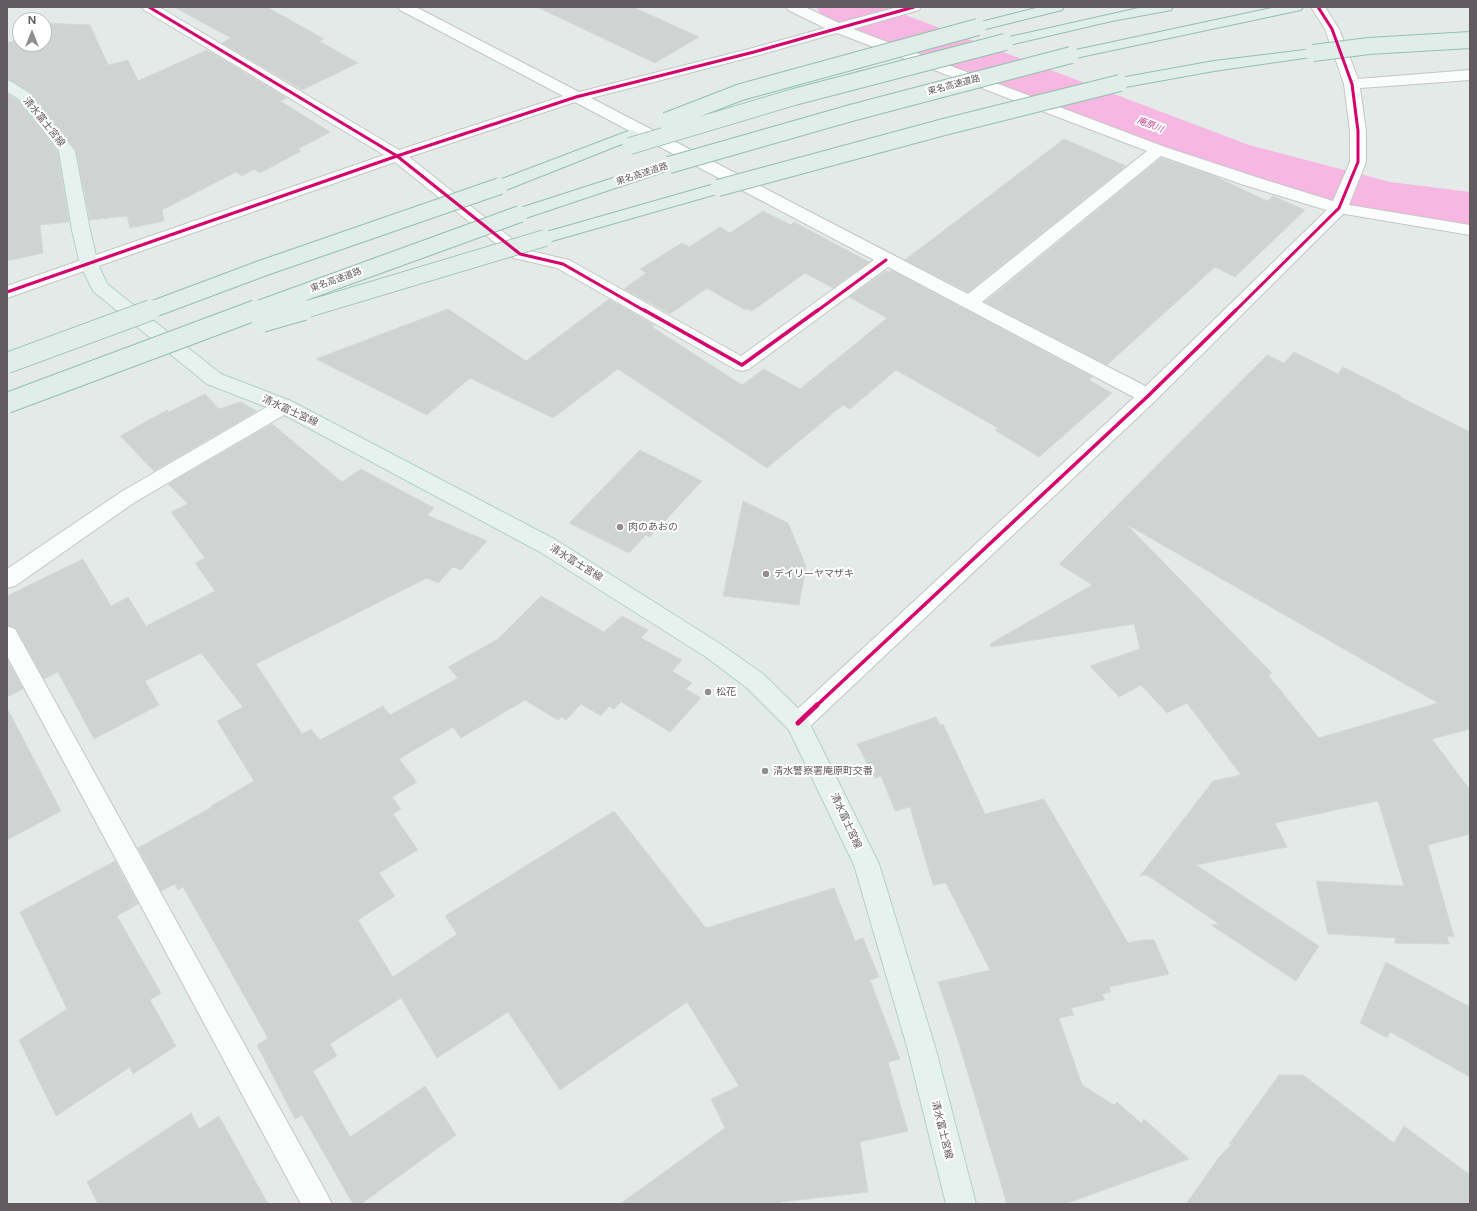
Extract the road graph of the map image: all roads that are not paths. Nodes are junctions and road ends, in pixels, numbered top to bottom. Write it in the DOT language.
graph roads {
  1 [pos="149,7"];
  2 [pos="405,7"];
  3 [pos="793,7"];
  4 [pos="912,7"];
  5 [pos="1057,7"];
  6 [pos="1166,7"];
  7 [pos="1318,7"];
  8 [pos="1293,8"];
  9 [pos="843,26"];
  10 [pos="1470,40"];
  11 [pos="1470,75"];
  12 [pos="1352,84"];
  13 [pos="7,85"];
  14 [pos="576,97"];
  15 [pos="630,140"];
  16 [pos="1159,150"];
  17 [pos="397,156"];
  18 [pos="1341,203"];
  19 [pos="1470,230"];
  20 [pos="886,260"];
  21 [pos="89,264"];
  22 [pos="7,292"];
  23 [pos="969,303"];
  24 [pos="7,363"];
  25 [pos="66,381"];
  26 [pos="1148,396"];
  27 [pos="7,403"];
  28 [pos="284,406"];
  29 [pos="7,580"];
  30 [pos="7,635"];
  31 [pos="798,723"];
  32 [pos="316,1204"];
  33 [pos="961,1204"];
  1 -- 17 [label="street"];
  2 -- 14 [label="street"];
  3 -- 9 [label="street"];
  4 -- 9 [label="street"];
  5 -- 15 [label="highway, bridge"];
  6 -- 15 [label="highway, bridge"];
  7 -- 12 [label="street"];
  8 -- 25 [label="highway, 東名高速道路, bridge"];
  9 -- 14 [label="street"];
  9 -- 16 [label="street"];
  10 -- 25 [label="highway, bridge"];
  11 -- 12 [label="street"];
  12 -- 18 [label="street"];
  13 -- 21 [label="main road, 清水富士宮線"];
  14 -- 17 [label="street"];
  14 -- 20 [label="street"];
  15 -- 24 [label="highway, bridge"];
  16 -- 18 [label="street"];
  16 -- 23 [label="street"];
  17 -- 20 [label="street"];
  17 -- 21 [label="street"];
  18 -- 19 [label="street"];
  18 -- 26 [label="street"];
  20 -- 23 [label="street"];
  21 -- 22 [label="street"];
  21 -- 28 [label="main road, 清水富士宮線"];
  23 -- 26 [label="street"];
  25 -- 27 [label="highway, 東名高速道路, bridge"];
  26 -- 31 [label="street"];
  28 -- 29 [label="street"];
  28 -- 31 [label="main road, 清水富士宮線"];
  30 -- 32 [label="street"];
  31 -- 33 [label="main road, 清水富士宮線"];
}
